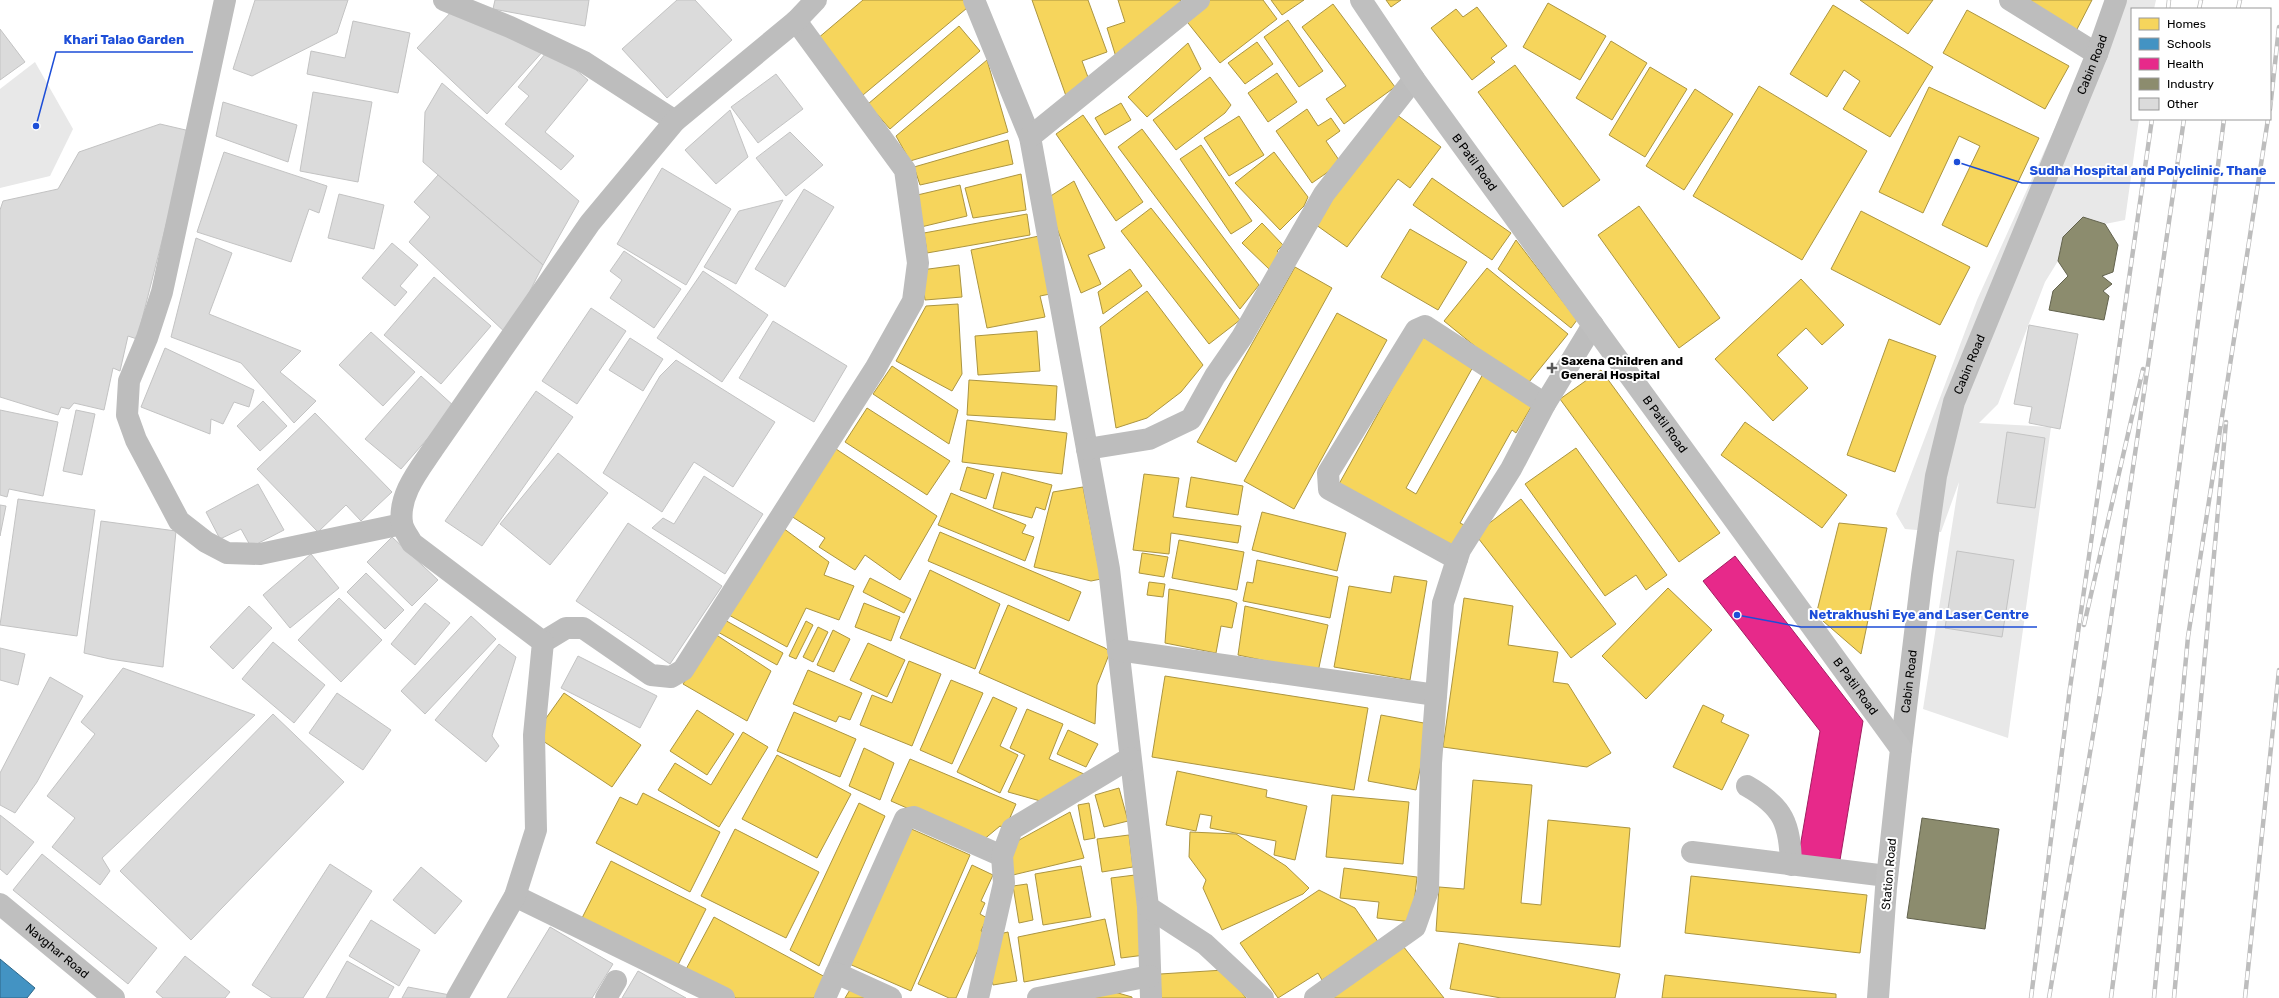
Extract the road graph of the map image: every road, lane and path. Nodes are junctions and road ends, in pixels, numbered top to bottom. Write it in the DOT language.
graph roads {
  1 [pos="225,0"];
  2 [pos="444,0"];
  3 [pos="816,0"];
  4 [pos="974,0"];
  5 [pos="1199,0"];
  6 [pos="1361,0"];
  7 [pos="2010,0"];
  8 [pos="2116,0"];
  9 [pos="796,21"];
  10 [pos="2097,54"];
  11 [pos="1414,79"];
  12 [pos="675,121"];
  13 [pos="1030,137"];
  14 [pos="1593,325"];
  15 [pos="1545,404"];
  16 [pos="1087,449"];
  17 [pos="402,524"];
  18 [pos="1457,559"];
  19 [pos="543,642"];
  20 [pos="1118,650"];
  21 [pos="1436,695"];
  22 [pos="1901,749"];
  23 [pos="1130,758"];
  24 [pos="1747,786"];
  25 [pos="1692,852"];
  26 [pos="1002,856"];
  27 [pos="1791,865"];
  28 [pos="1887,876"];
  29 [pos="515,896"];
  30 [pos="0,904"];
  31 [pos="1148,907"];
  32 [pos="836,973"];
  33 [pos="1150,976"];
  34 [pos="114,998"];
  35 [pos="457,998"];
  36 [pos="724,998"];
  37 [pos="825,998"];
  38 [pos="891,998"];
  39 [pos="978,998"];
  40 [pos="1038,998"];
  41 [pos="1151,998"];
  42 [pos="1263,998"];
  43 [pos="1315,998"];
  44 [pos="1878,998"];
  1 -- 17 [label="street"];
  2 -- 12 [label="street"];
  3 -- 9 [label="street"];
  4 -- 13 [label="street"];
  5 -- 13 [label="street"];
  6 -- 11 [label="main road, B Patil Road"];
  7 -- 10 [label="street"];
  8 -- 10 [label="street, Cabin Road"];
  9 -- 12 [label="street"];
  9 -- 19 [label="street"];
  10 -- 22 [label="street, Cabin Road"];
  11 -- 14 [label="main road, B Patil Road"];
  11 -- 16 [label="street"];
  12 -- 17 [label="street"];
  13 -- 16 [label="street"];
  14 -- 15 [label="street"];
  14 -- 22 [label="main road, B Patil Road"];
  15 -- 18 [label="street"];
  15 -- 18 [label="street"];
  16 -- 20 [label="street"];
  17 -- 19 [label="street"];
  18 -- 21 [label="street"];
  19 -- 29 [label="street"];
  20 -- 21 [label="street"];
  20 -- 23 [label="street"];
  21 -- 43 [label="street"];
  22 -- 28 [label="main road, Station Road"];
  23 -- 26 [label="street"];
  23 -- 31 [label="street"];
  24 -- 27 [label="street"];
  25 -- 27 [label="street"];
  26 -- 32 [label="street"];
  26 -- 39 [label="street"];
  27 -- 28 [label="street"];
  28 -- 44 [label="main road, Station Road"];
  29 -- 35 [label="street"];
  29 -- 36 [label="street"];
  30 -- 34 [label="main road, Navghar Road"];
  31 -- 33 [label="street"];
  31 -- 42 [label="street"];
  32 -- 37 [label="street"];
  32 -- 38 [label="street"];
  33 -- 40 [label="street"];
  33 -- 41 [label="street"];
}
